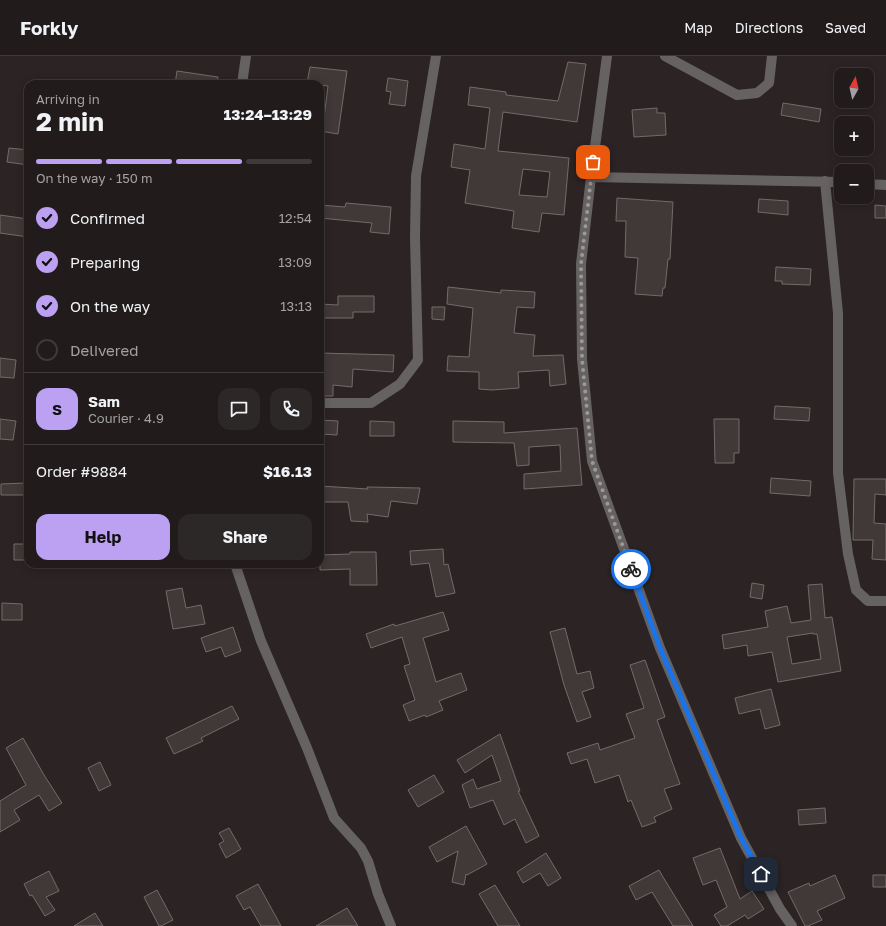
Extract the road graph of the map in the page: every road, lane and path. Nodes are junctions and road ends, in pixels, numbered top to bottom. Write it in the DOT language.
graph roads {
  1 [pos="246,56"];
  2 [pos="436,56"];
  3 [pos="607,56"];
  4 [pos="665,56"];
  5 [pos="772,56"];
  6 [pos="243,80"];
  7 [pos="591,177"];
  8 [pos="825,181"];
  9 [pos="834,182"];
  10 [pos="874,184"];
  11 [pos="886,185"];
  12 [pos="324,404"];
  13 [pos="236,568"];
  14 [pos="886,601"];
  15 [pos="391,926"];
  16 [pos="792,926"];
  1 -- 6 [label="street"];
  2 -- 12 [label="street"];
  3 -- 7 [label="street"];
  4 -- 5 [label="street"];
  7 -- 8 [label="street"];
  7 -- 16 [label="street"];
  8 -- 9 [label="street"];
  8 -- 14 [label="street"];
  10 -- 11 [label="street"];
  13 -- 15 [label="street"];
}
